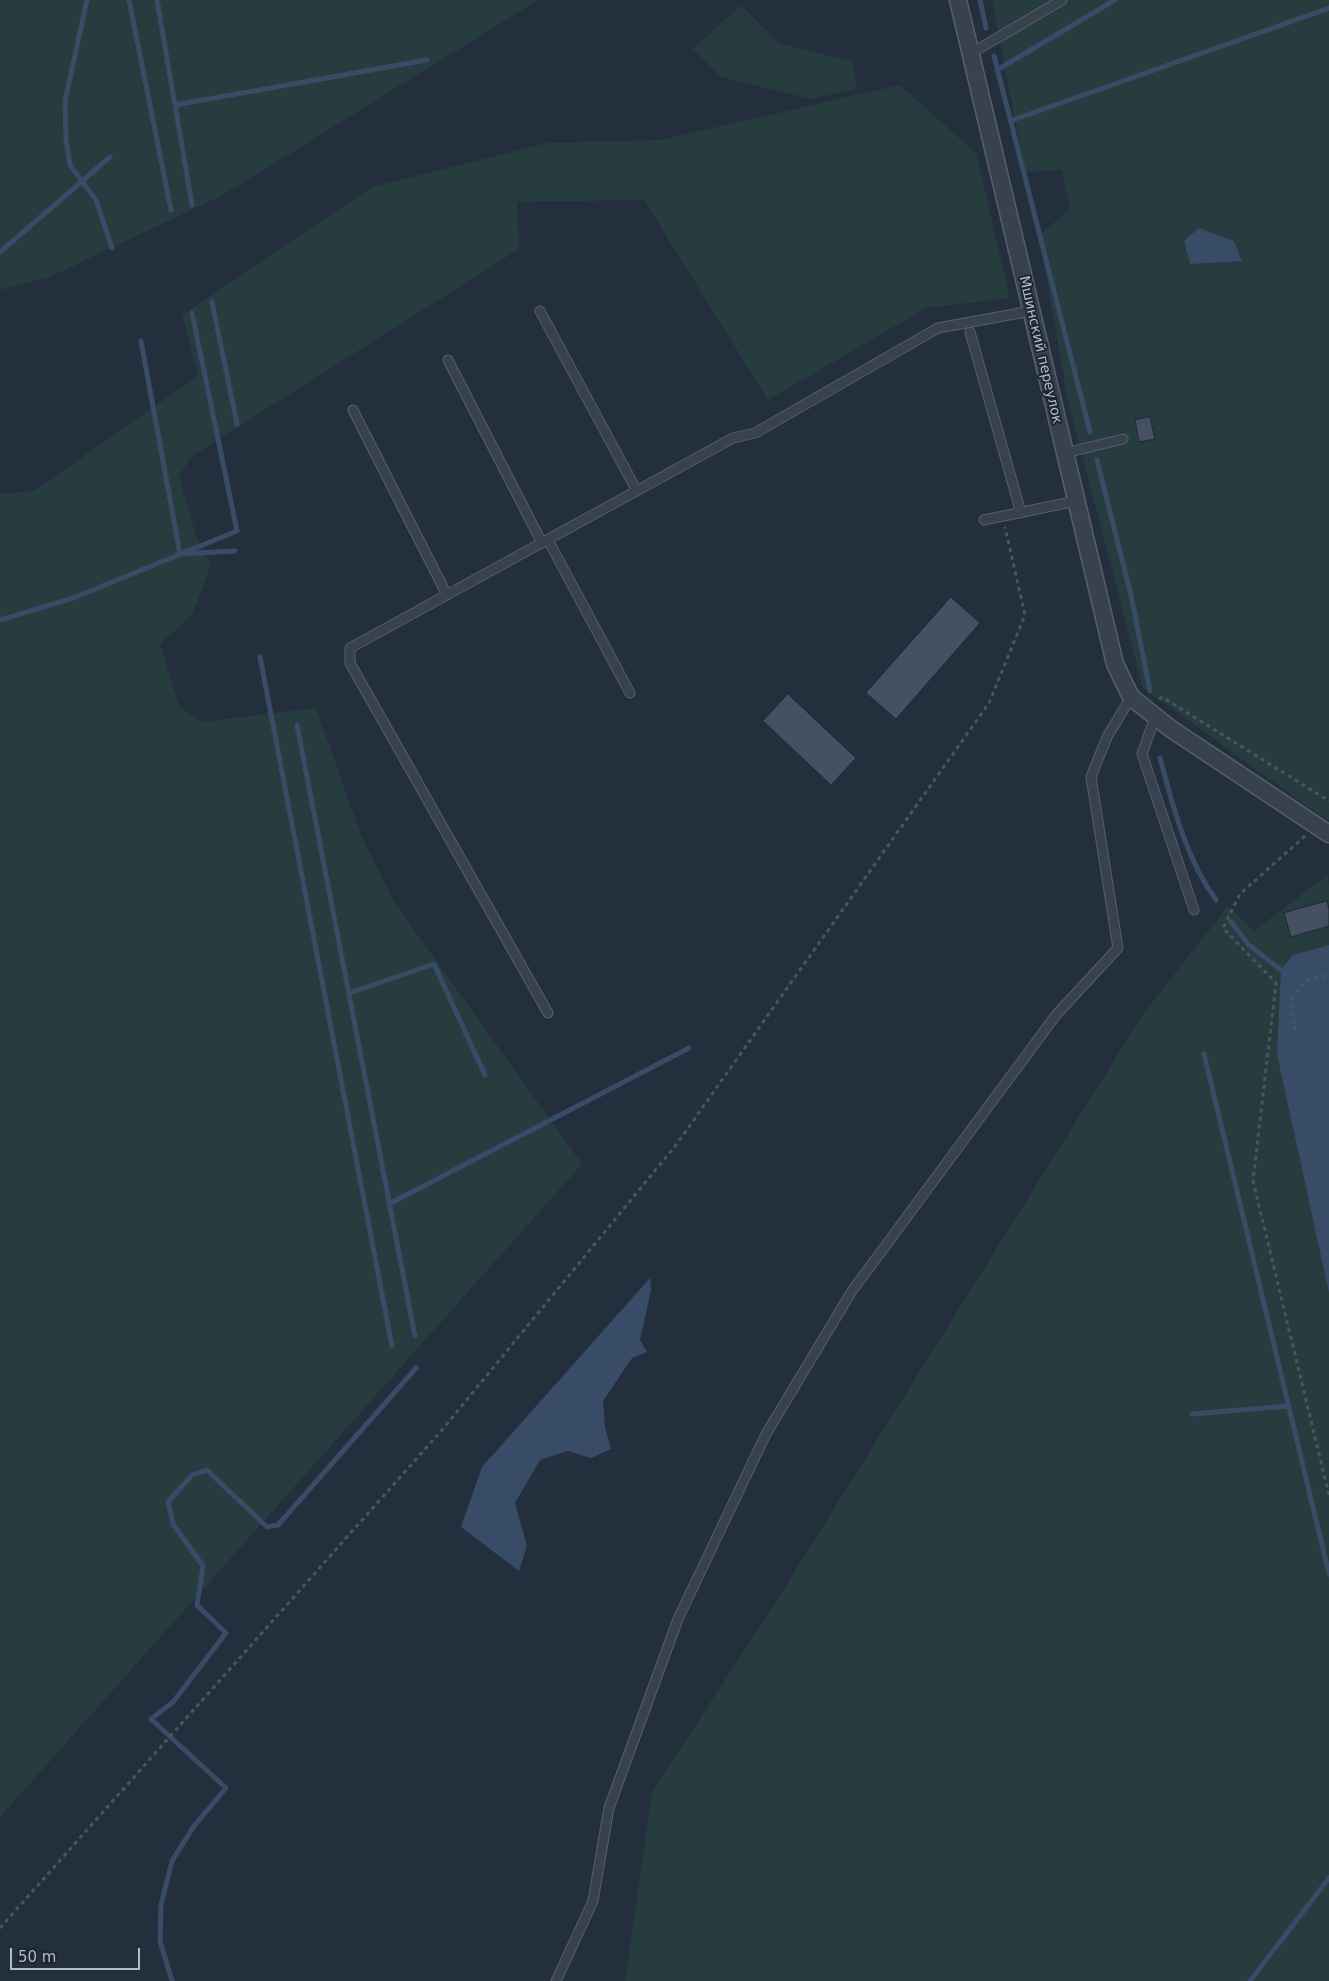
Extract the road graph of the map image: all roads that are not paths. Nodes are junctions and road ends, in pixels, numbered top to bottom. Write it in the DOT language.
graph roads {
  1 [pos="958,0"];
  2 [pos="1062,0"];
  3 [pos="970,54"];
  4 [pos="540,311"];
  5 [pos="1031,311"];
  6 [pos="970,332"];
  7 [pos="448,360"];
  8 [pos="353,410"];
  9 [pos="1124,439"];
  10 [pos="1065,453"];
  11 [pos="637,490"];
  12 [pos="1076,501"];
  13 [pos="1021,513"];
  14 [pos="984,520"];
  15 [pos="545,541"];
  16 [pos="447,595"];
  17 [pos="630,693"];
  18 [pos="1143,707"];
  19 [pos="1329,834"];
  20 [pos="1194,910"];
  21 [pos="548,1013"];
  22 [pos="556,1981"];
  1 -- 3 [label="street, Мшинский переулок"];
  2 -- 3 [label="lane"];
  3 -- 5 [label="street, Мшинский переулок"];
  4 -- 11 [label="lane"];
  5 -- 10 [label="street, Мшинский переулок"];
  5 -- 11 [label="lane"];
  6 -- 13 [label="lane"];
  7 -- 15 [label="lane"];
  8 -- 16 [label="lane"];
  9 -- 10 [label="lane"];
  10 -- 12 [label="street, Мшинский переулок"];
  11 -- 15 [label="lane"];
  12 -- 13 [label="lane"];
  12 -- 18 [label="street, Мшинский переулок"];
  13 -- 14 [label="lane"];
  15 -- 16 [label="lane"];
  15 -- 17 [label="lane"];
  16 -- 21 [label="lane"];
  18 -- 19 [label="street"];
  18 -- 20 [label="lane"];
  18 -- 22 [label="lane"];
}
